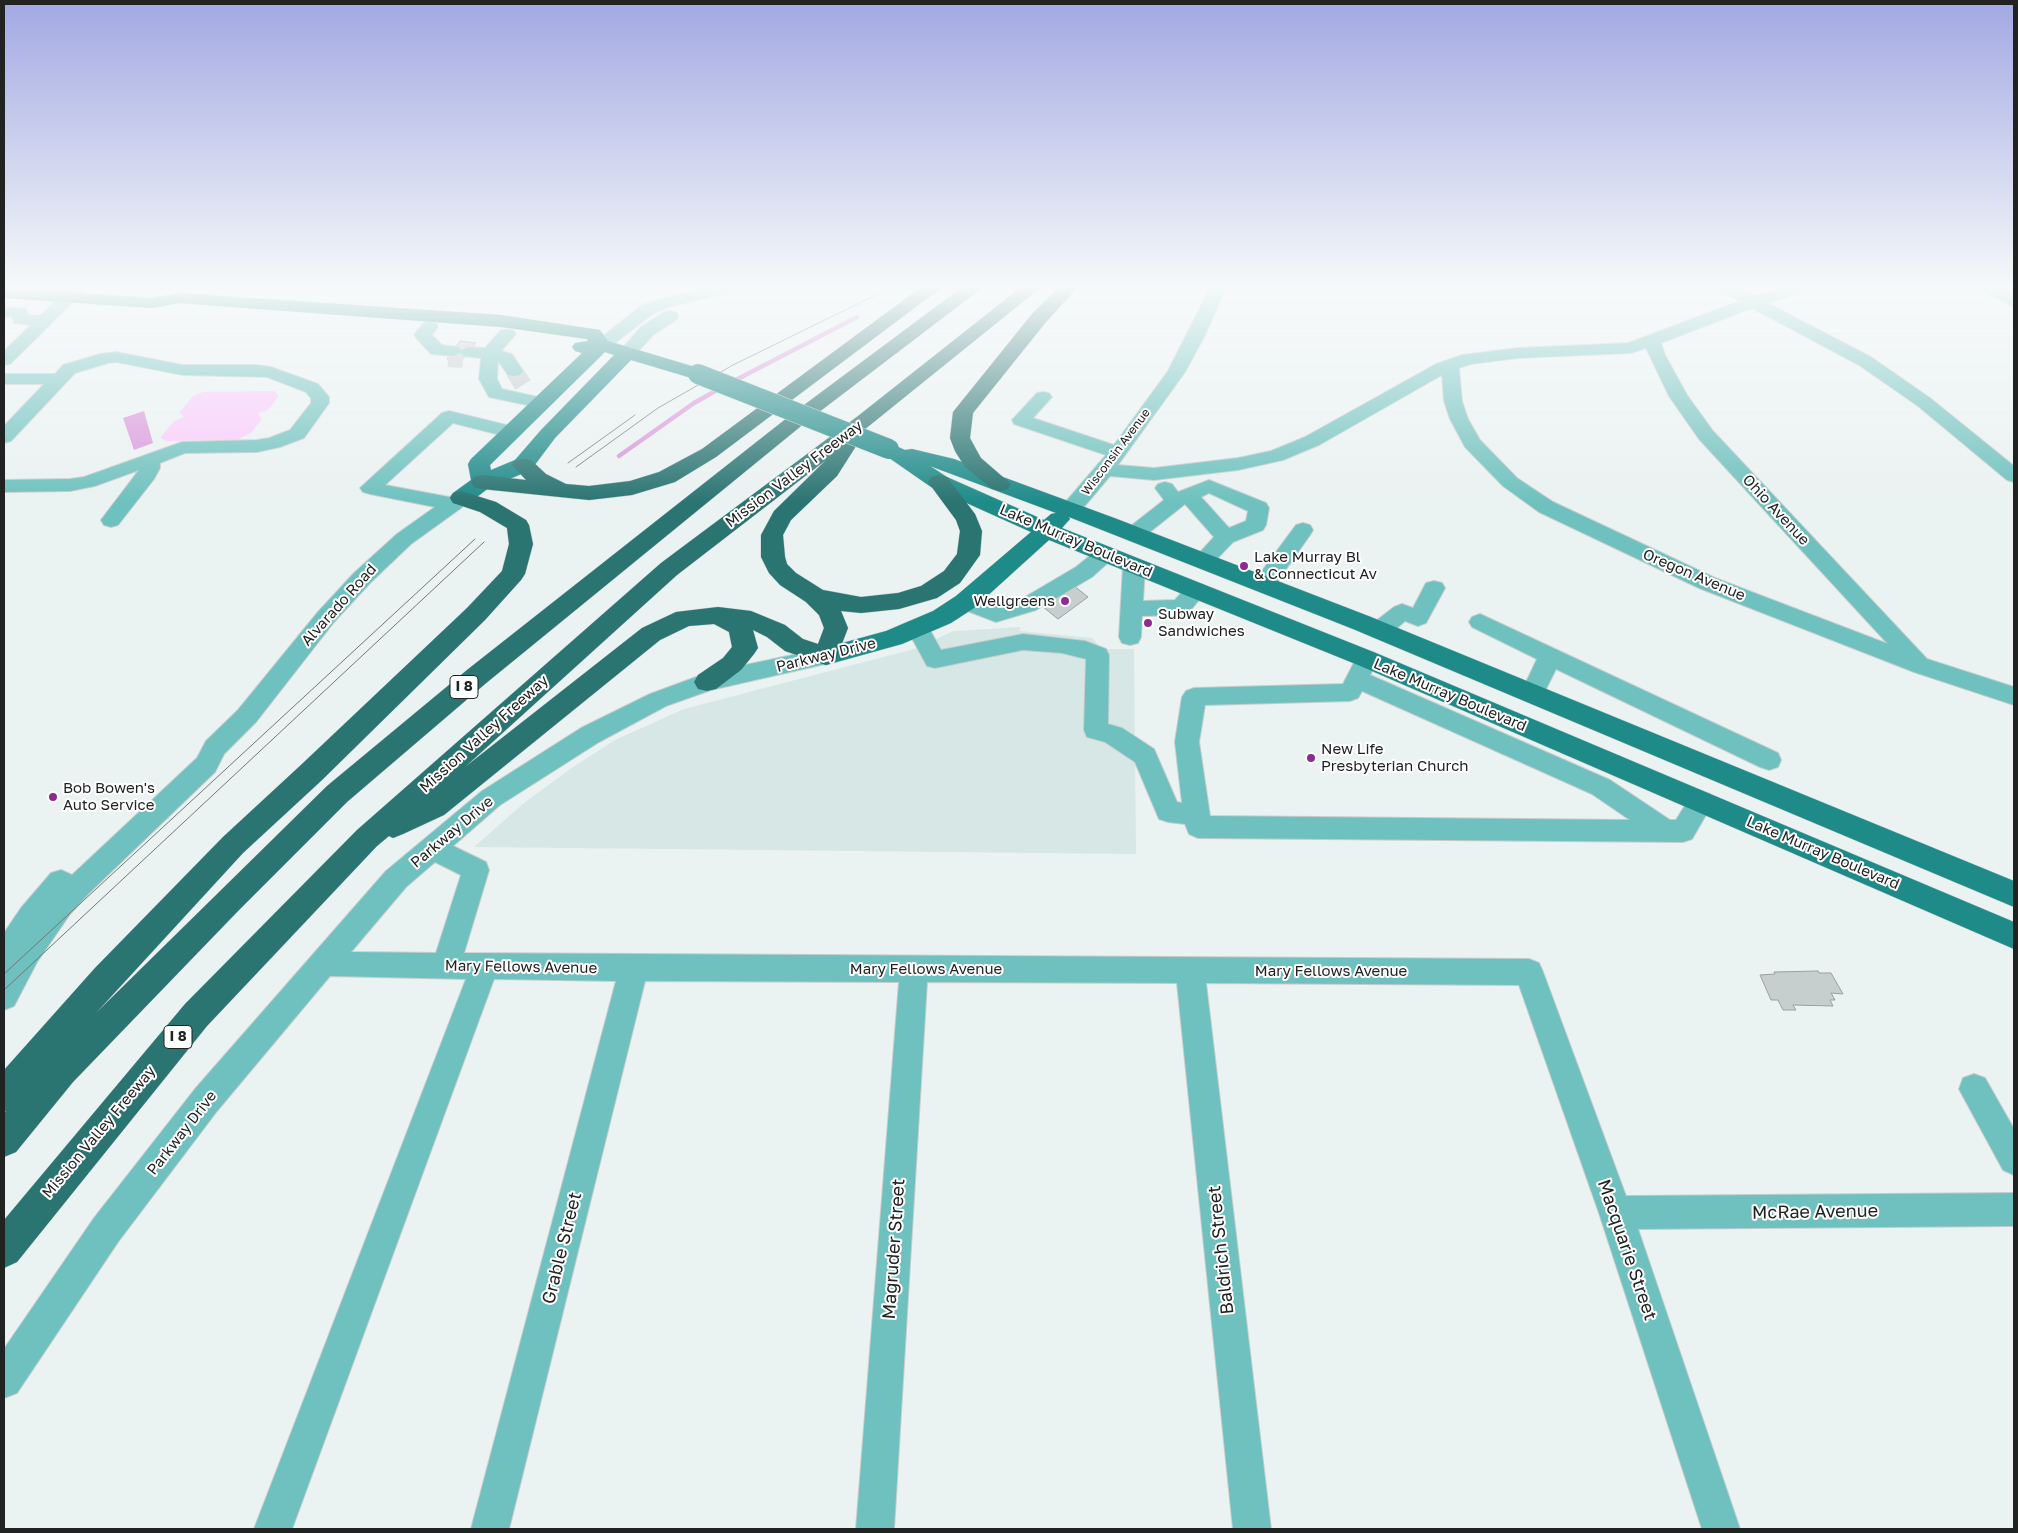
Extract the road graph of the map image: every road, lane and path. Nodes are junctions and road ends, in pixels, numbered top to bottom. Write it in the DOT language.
graph roads {
  1 [pos="101,360"];
  2 [pos="129,360"];
  3 [pos="471,360"];
  4 [pos="507,360"];
  5 [pos="576,360"];
  6 [pos="620,360"];
  7 [pos="649,360"];
  8 [pos="834,360"];
  9 [pos="877,360"];
  10 [pos="941,360"];
  11 [pos="1005,360"];
  12 [pos="1183,360"];
  13 [pos="1467,360"];
  14 [pos="1658,360"];
  15 [pos="1864,360"];
  16 [pos="1450,366"];
  17 [pos="59,378"];
  18 [pos="4,380"];
  19 [pos="525,390"];
  20 [pos="1043,397"];
  21 [pos="865,420"];
  22 [pos="512,432"];
  23 [pos="4,437"];
  24 [pos="889,450"];
  25 [pos="1117,452"];
  26 [pos="150,460"];
  27 [pos="522,465"];
  28 [pos="1105,470"];
  29 [pos="1154,474"];
  30 [pos="2014,476"];
  31 [pos="482,482"];
  32 [pos="939,482"];
  33 [pos="1000,484"];
  34 [pos="4,486"];
  35 [pos="564,490"];
  36 [pos="1182,498"];
  37 [pos="457,501"];
  38 [pos="1070,510"];
  39 [pos="111,520"];
  40 [pos="1047,529"];
  41 [pos="1302,530"];
  42 [pos="1134,534"];
  43 [pos="1226,537"];
  44 [pos="1104,555"];
  45 [pos="1204,560"];
  46 [pos="1134,566"];
  47 [pos="1264,584"];
  48 [pos="1434,588"];
  49 [pos="1196,590"];
  50 [pos="815,596"];
  51 [pos="965,602"];
  52 [pos="1132,609"];
  53 [pos="718,616"];
  54 [pos="1480,622"];
  55 [pos="918,629"];
  56 [pos="1377,629"];
  57 [pos="1130,636"];
  58 [pos="826,656"];
  59 [pos="1550,656"];
  60 [pos="1922,666"];
  61 [pos="1362,669"];
  62 [pos="707,682"];
  63 [pos="1533,693"];
  64 [pos="2014,696"];
  65 [pos="1727,740"];
  66 [pos="215,748"];
  67 [pos="1769,760"];
  68 [pos="1711,767"];
  69 [pos="1701,801"];
  70 [pos="1196,814"];
  71 [pos="1666,831"];
  72 [pos="367,838"];
  73 [pos="433,848"];
  74 [pos="2014,894"];
  75 [pos="2014,936"];
  76 [pos="4,956"];
  77 [pos="323,963"];
  78 [pos="446,966"];
  79 [pos="484,966"];
  80 [pos="634,968"];
  81 [pos="914,968"];
  82 [pos="1190,970"];
  83 [pos="1529,972"];
  84 [pos="4,997"];
  85 [pos="1974,1089"];
  86 [pos="4,1095"];
  87 [pos="2004,1126"];
  88 [pos="4,1140"];
  89 [pos="2014,1159"];
  90 [pos="2014,1210"];
  91 [pos="1616,1214"];
  92 [pos="4,1249"];
  93 [pos="4,1380"];
  94 [pos="273,1529"];
  95 [pos="490,1529"];
  96 [pos="875,1529"];
  97 [pos="1252,1529"];
  98 [pos="1720,1529"];
  1 -- 17 [label="street"];
  2 -- 26 [label="street"];
  3 -- 19 [label="street"];
  4 -- 19 [label="street"];
  5 -- 19 [label="main road, Alvarado Road"];
  6 -- 27 [label="main road, Alvarado Road"];
  7 -- 24 [label="main road, Lake Murray Boulevard, bridge"];
  8 -- 35 [label="highway"];
  9 -- 88 [label="highway, I 8"];
  10 -- 21 [label="highway, Mission Valley Freeway / I 8"];
  11 -- 33 [label="highway"];
  12 -- 25 [label="street, Wisconsin Avenue"];
  13 -- 16 [label="street"];
  14 -- 60 [label="street, Ohio Avenue"];
  15 -- 30 [label="street"];
  16 -- 29 [label="street"];
  16 -- 60 [label="street, Oregon Avenue"];
  17 -- 18 [label="street"];
  17 -- 23 [label="street"];
  19 -- 22 [label="main road, Alvarado Road"];
  20 -- 25 [label="street"];
  21 -- 50 [label="highway"];
  21 -- 72 [label="highway, Mission Valley Freeway / I 8"];
  22 -- 31 [label="main road, Alvarado Road"];
  22 -- 37 [label="street"];
  24 -- 32 [label="main road, Lake Murray Boulevard"];
  24 -- 33 [label="main road, Lake Murray Boulevard"];
  25 -- 28 [label="street, Wisconsin Avenue"];
  26 -- 34 [label="street"];
  26 -- 39 [label="street"];
  27 -- 31 [label="main road, Alvarado Road"];
  27 -- 35 [label="highway"];
  28 -- 29 [label="street"];
  28 -- 38 [label="street, Wisconsin Avenue"];
  29 -- 36 [label="street"];
  31 -- 35 [label="highway"];
  31 -- 37 [label="main road, Alvarado Road"];
  32 -- 40 [label="main road, Lake Murray Boulevard"];
  32 -- 50 [label="highway"];
  33 -- 38 [label="main road, Lake Murray Boulevard"];
  36 -- 42 [label="street"];
  36 -- 43 [label="street"];
  36 -- 43 [label="street"];
  37 -- 66 [label="street, Alvarado Road"];
  37 -- 86 [label="highway"];
  38 -- 40 [label="main road, Parkway Drive"];
  38 -- 42 [label="main road, Lake Murray Boulevard"];
  40 -- 44 [label="main road, Lake Murray Boulevard"];
  40 -- 51 [label="main road, Parkway Drive"];
  41 -- 47 [label="street"];
  42 -- 45 [label="main road, Lake Murray Boulevard"];
  43 -- 45 [label="street"];
  44 -- 46 [label="main road, Lake Murray Boulevard"];
  44 -- 51 [label="street"];
  45 -- 47 [label="main road, Lake Murray Boulevard"];
  46 -- 49 [label="main road, Lake Murray Boulevard"];
  46 -- 52 [label="street"];
  47 -- 56 [label="main road, Lake Murray Boulevard"];
  48 -- 56 [label="street"];
  49 -- 52 [label="street"];
  49 -- 61 [label="main road, Lake Murray Boulevard"];
  50 -- 58 [label="highway"];
  51 -- 55 [label="main road, Parkway Drive"];
  52 -- 57 [label="street"];
  53 -- 58 [label="highway"];
  53 -- 62 [label="highway"];
  53 -- 72 [label="highway"];
  54 -- 59 [label="street"];
  55 -- 58 [label="main road, Parkway Drive"];
  55 -- 70 [label="street"];
  56 -- 61 [label="main road"];
  56 -- 63 [label="main road, Lake Murray Boulevard"];
  58 -- 62 [label="street, Parkway Drive"];
  59 -- 63 [label="street"];
  59 -- 65 [label="street"];
  60 -- 64 [label="street, Oregon Avenue"];
  61 -- 69 [label="main road, Lake Murray Boulevard"];
  61 -- 70 [label="street"];
  61 -- 71 [label="street"];
  62 -- 73 [label="street, Parkway Drive"];
  63 -- 68 [label="main road, Lake Murray Boulevard"];
  65 -- 67 [label="street"];
  65 -- 68 [label="street"];
  66 -- 76 [label="street, Alvarado Road"];
  66 -- 84 [label="street, Alvarado Road"];
  68 -- 69 [label="main road"];
  68 -- 74 [label="main road, Lake Murray Boulevard"];
  69 -- 71 [label="street"];
  69 -- 75 [label="main road, Lake Murray Boulevard"];
  70 -- 71 [label="street"];
  72 -- 92 [label="highway, Mission Valley Freeway / I 8"];
  73 -- 77 [label="street, Parkway Drive"];
  73 -- 78 [label="street"];
  77 -- 78 [label="street, Mary Fellows Avenue"];
  77 -- 93 [label="street, Parkway Drive"];
  78 -- 79 [label="street, Mary Fellows Avenue"];
  79 -- 80 [label="street, Mary Fellows Avenue"];
  79 -- 94 [label="street"];
  80 -- 81 [label="street, Mary Fellows Avenue"];
  80 -- 95 [label="street, Grable Street"];
  81 -- 82 [label="street, Mary Fellows Avenue"];
  81 -- 96 [label="street, Magruder Street"];
  82 -- 83 [label="street, Mary Fellows Avenue"];
  82 -- 97 [label="street, Baldrich Street"];
  83 -- 91 [label="street, Macquarie Street"];
  85 -- 87 [label="street"];
  87 -- 89 [label="street"];
  90 -- 91 [label="street, McRae Avenue"];
  91 -- 98 [label="street, Macquarie Street"];
}
